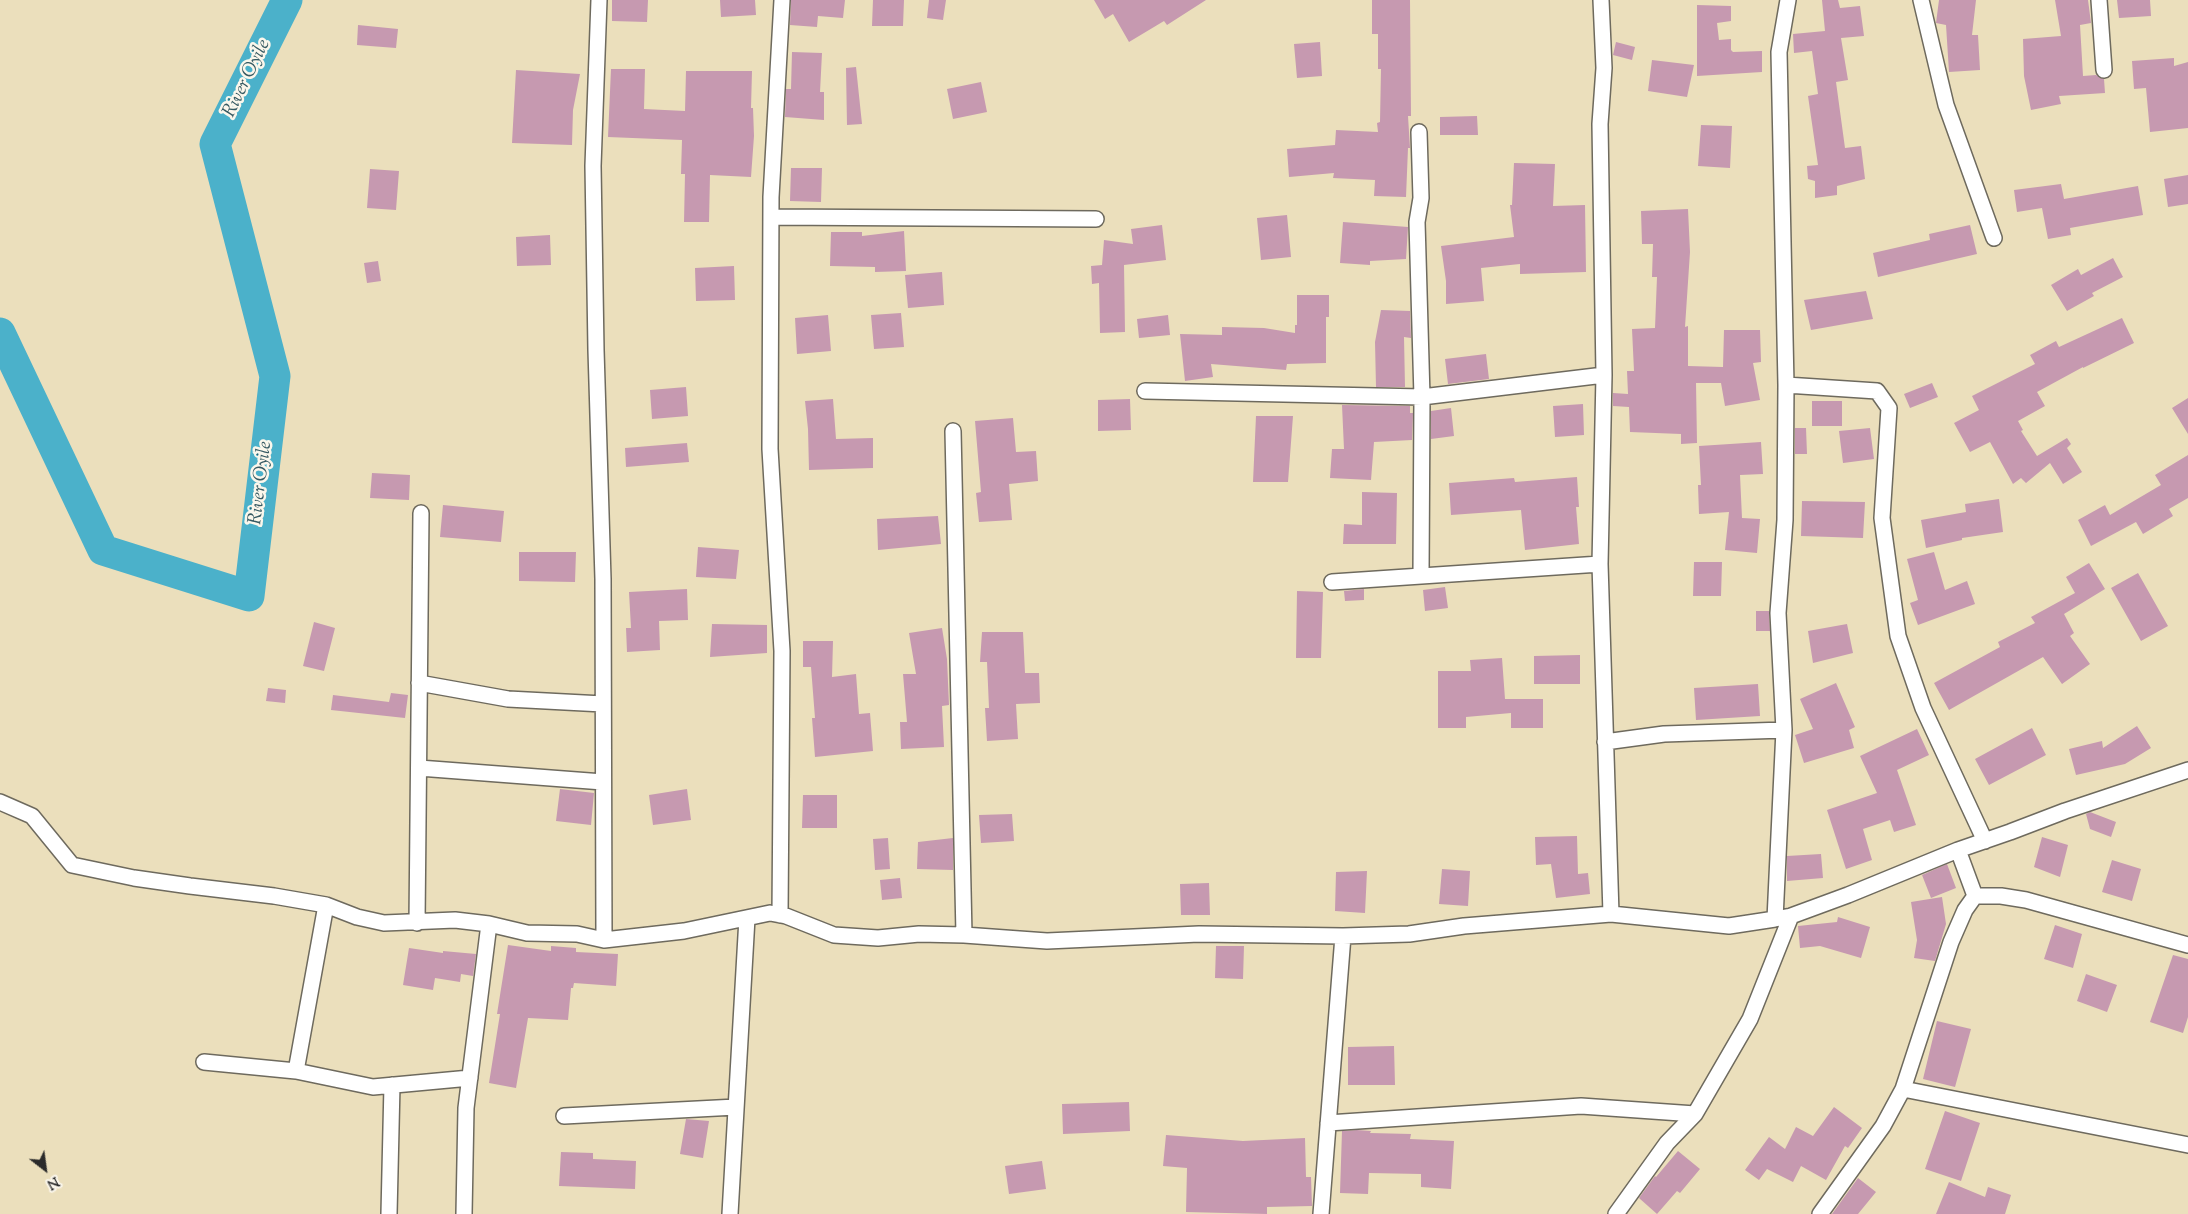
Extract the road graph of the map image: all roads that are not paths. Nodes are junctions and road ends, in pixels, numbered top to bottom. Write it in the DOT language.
graph roads {
  1 [pos="599,0"];
  2 [pos="782,0"];
  3 [pos="1601,0"];
  4 [pos="1788,0"];
  5 [pos="1921,0"];
  6 [pos="2099,0"];
  7 [pos="2104,70"];
  8 [pos="1419,132"];
  9 [pos="772,217"];
  10 [pos="1096,219"];
  11 [pos="1994,238"];
  12 [pos="1604,375"];
  13 [pos="1786,385"];
  14 [pos="1145,391"];
  15 [pos="1422,397"];
  16 [pos="953,431"];
  17 [pos="421,513"];
  18 [pos="1600,564"];
  19 [pos="1421,575"];
  20 [pos="1332,582"];
  21 [pos="419,683"];
  22 [pos="603,704"];
  23 [pos="1784,730"];
  24 [pos="1605,742"];
  25 [pos="419,768"];
  26 [pos="2188,770"];
  27 [pos="603,782"];
  28 [pos="0,802"];
  29 [pos="1985,841"];
  30 [pos="1958,850"];
  31 [pos="1976,896"];
  32 [pos="326,905"];
  33 [pos="1611,914"];
  34 [pos="780,915"];
  35 [pos="1791,916"];
  36 [pos="747,918"];
  37 [pos="1775,919"];
  38 [pos="418,923"];
  39 [pos="489,924"];
  40 [pos="964,935"];
  41 [pos="1343,936"];
  42 [pos="604,940"];
  43 [pos="2188,945"];
  44 [pos="204,1062"];
  45 [pos="296,1071"];
  46 [pos="470,1078"];
  47 [pos="392,1085"];
  48 [pos="1903,1089"];
  49 [pos="736,1107"];
  50 [pos="1695,1114"];
  51 [pos="564,1116"];
  52 [pos="1328,1123"];
  53 [pos="2188,1146"];
  54 [pos="389,1214"];
  55 [pos="464,1214"];
  56 [pos="730,1214"];
  57 [pos="1321,1214"];
  58 [pos="1616,1214"];
  59 [pos="1820,1214"];
  1 -- 22 [label="street"];
  2 -- 9 [label="street"];
  3 -- 12 [label="street"];
  4 -- 13 [label="street"];
  5 -- 11 [label="street"];
  6 -- 7 [label="street"];
  8 -- 15 [label="street"];
  9 -- 10 [label="street"];
  9 -- 34 [label="street"];
  12 -- 15 [label="street"];
  12 -- 18 [label="street"];
  13 -- 23 [label="street"];
  13 -- 29 [label="street"];
  14 -- 15 [label="street"];
  15 -- 19 [label="street"];
  16 -- 40 [label="street"];
  17 -- 21 [label="street"];
  18 -- 19 [label="street"];
  18 -- 24 [label="street"];
  19 -- 20 [label="street"];
  21 -- 22 [label="street"];
  21 -- 25 [label="street"];
  22 -- 27 [label="street"];
  23 -- 24 [label="street"];
  23 -- 37 [label="street"];
  24 -- 33 [label="street"];
  25 -- 27 [label="street"];
  25 -- 38 [label="street"];
  26 -- 29 [label="street"];
  27 -- 42 [label="street"];
  28 -- 32 [label="street"];
  29 -- 30 [label="street"];
  30 -- 31 [label="street"];
  30 -- 35 [label="street"];
  31 -- 43 [label="street"];
  31 -- 48 [label="street"];
  32 -- 38 [label="street"];
  32 -- 45 [label="street"];
  33 -- 37 [label="street"];
  33 -- 41 [label="street"];
  34 -- 36 [label="street"];
  34 -- 40 [label="street"];
  35 -- 37 [label="street"];
  35 -- 50 [label="street"];
  36 -- 42 [label="street"];
  36 -- 49 [label="street"];
  38 -- 39 [label="street"];
  39 -- 42 [label="street"];
  39 -- 46 [label="street"];
  40 -- 41 [label="street"];
  41 -- 52 [label="street"];
  44 -- 45 [label="street"];
  45 -- 47 [label="street"];
  46 -- 47 [label="street"];
  46 -- 55 [label="street"];
  47 -- 54 [label="street"];
  48 -- 53 [label="street"];
  48 -- 59 [label="street"];
  49 -- 51 [label="street"];
  49 -- 56 [label="street"];
  50 -- 52 [label="street"];
  50 -- 58 [label="street"];
  52 -- 57 [label="street"];
}
